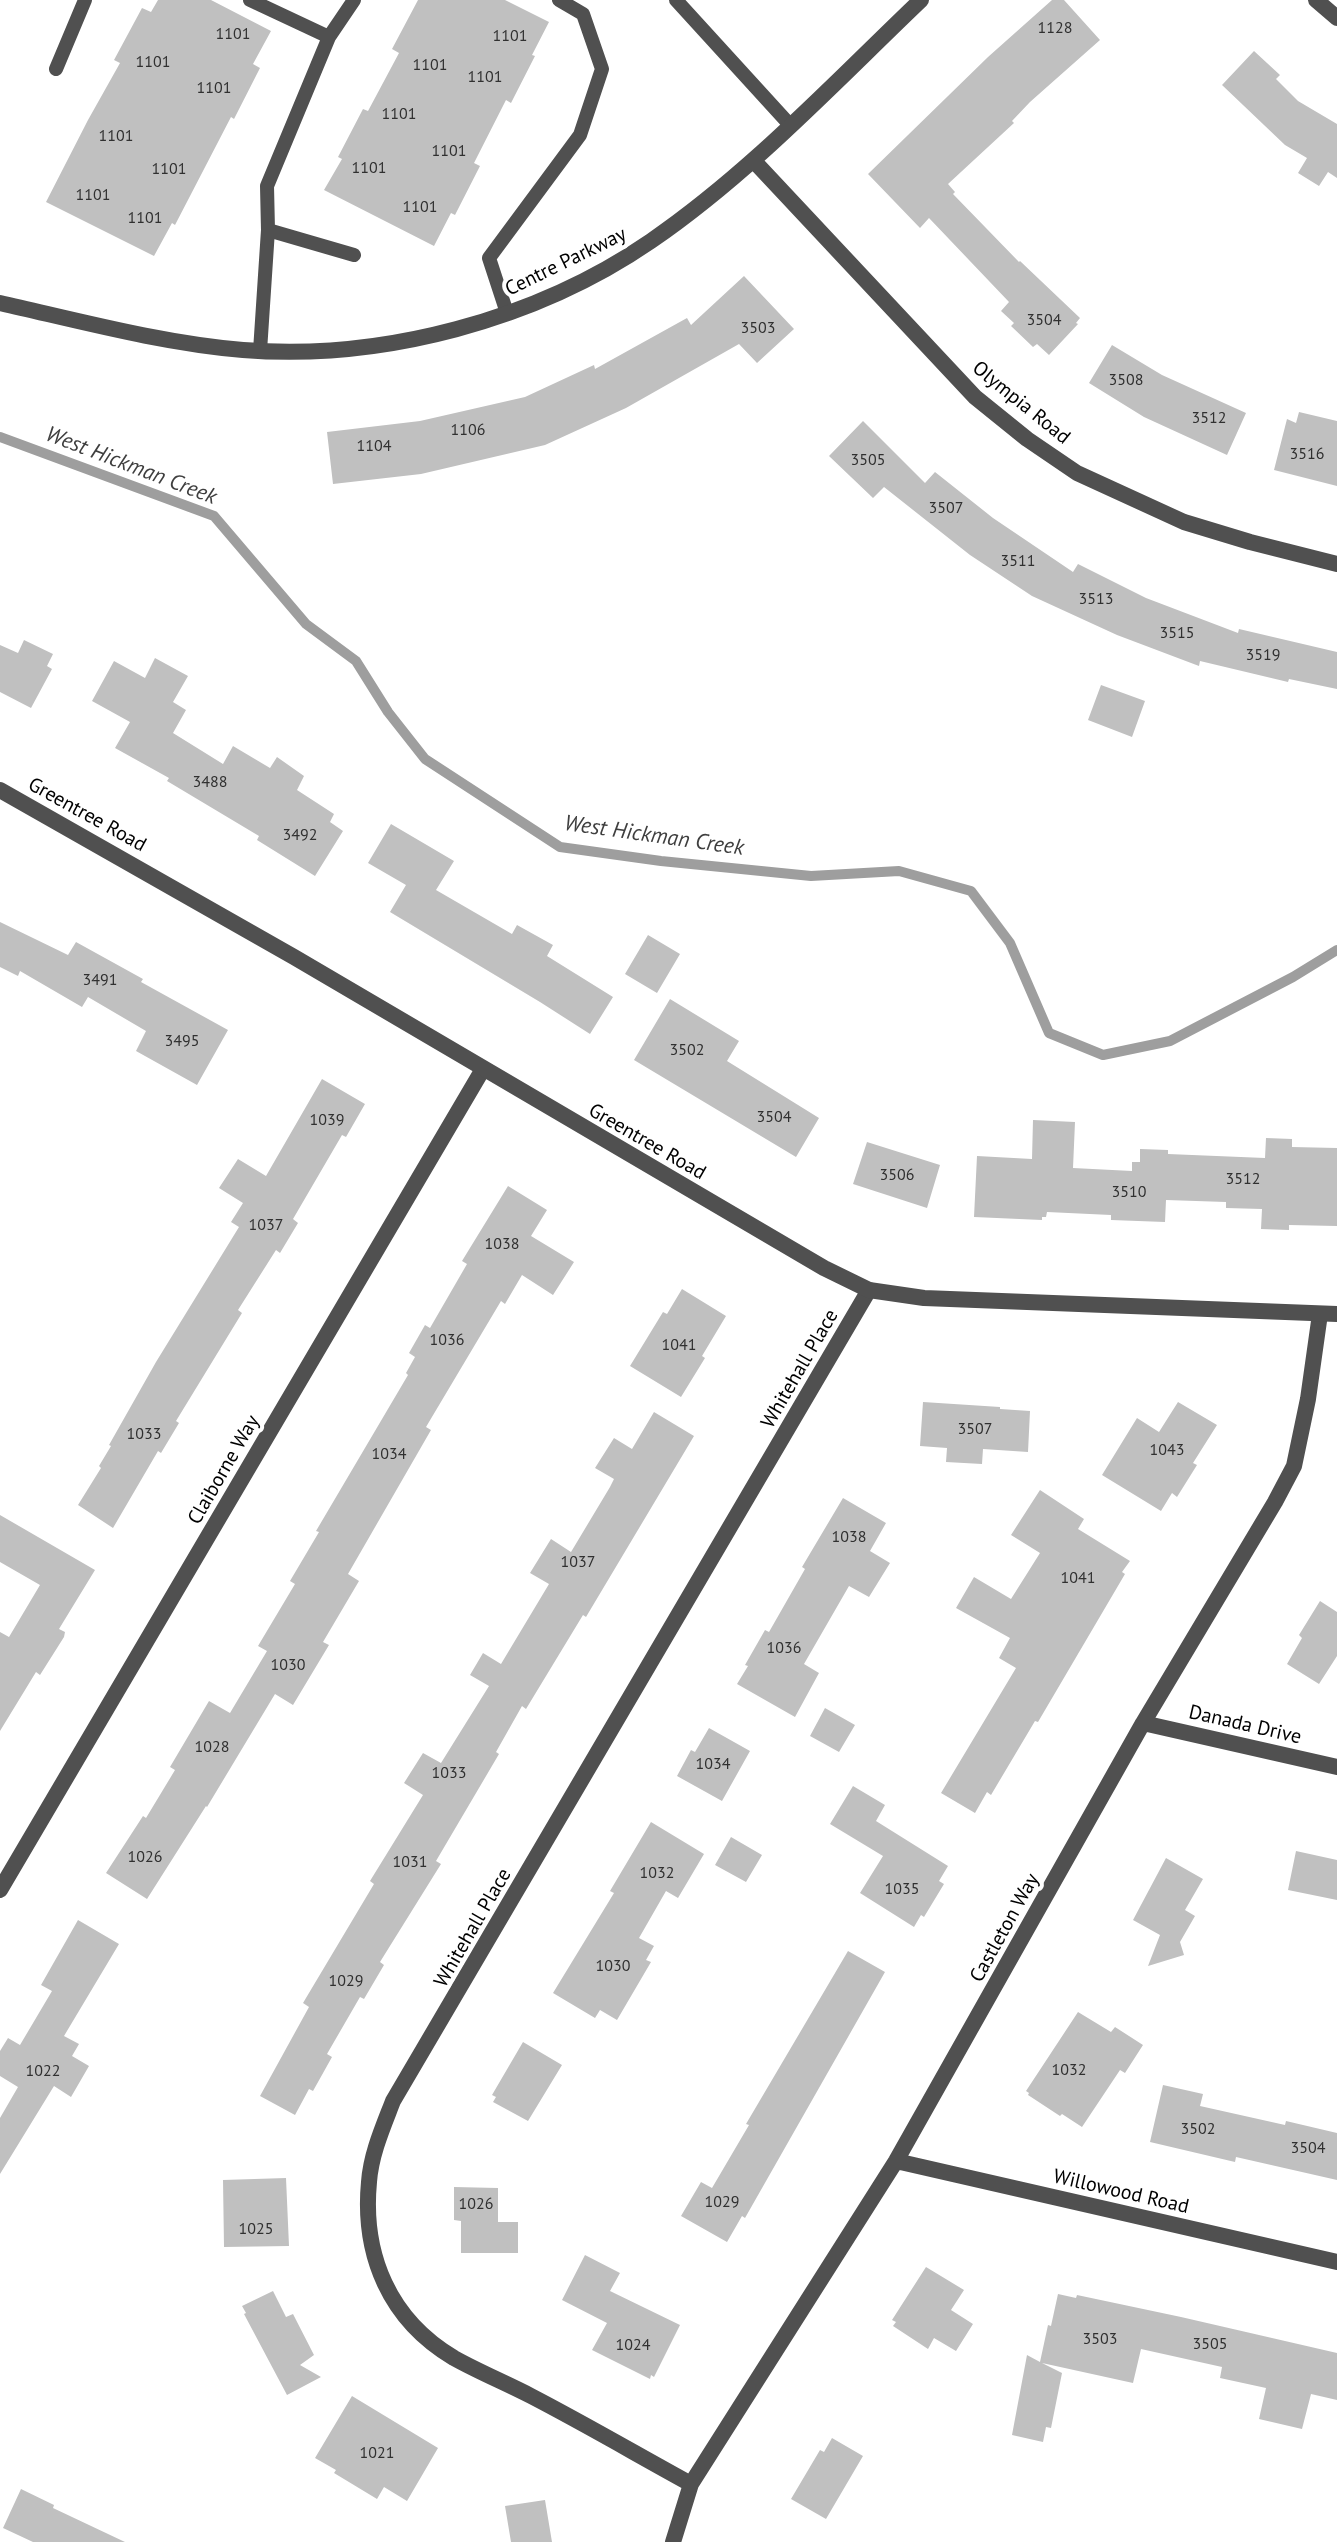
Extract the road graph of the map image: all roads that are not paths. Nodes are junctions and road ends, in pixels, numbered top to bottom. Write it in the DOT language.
graph roads {
  1 [pos="85,0"];
  2 [pos="250,0"];
  3 [pos="354,0"];
  4 [pos="559,0"];
  5 [pos="676,0"];
  6 [pos="921,0"];
  7 [pos="1316,0"];
  8 [pos="1337,18"];
  9 [pos="329,37"];
  10 [pos="56,69"];
  11 [pos="790,125"];
  12 [pos="753,160"];
  13 [pos="268,230"];
  14 [pos="354,255"];
  15 [pos="0,303"];
  16 [pos="507,313"];
  17 [pos="260,351"];
  18 [pos="1337,564"];
  19 [pos="0,790"];
  20 [pos="483,1069"];
  21 [pos="869,1290"];
  22 [pos="1328,1314"];
  23 [pos="1143,1723"];
  24 [pos="1337,1767"];
  25 [pos="0,1890"];
  26 [pos="896,2161"];
  27 [pos="1337,2262"];
  28 [pos="691,2484"];
  29 [pos="673,2542"];
  1 -- 10 [label="lane"];
  2 -- 9 [label="lane"];
  3 -- 9 [label="lane"];
  4 -- 16 [label="lane"];
  5 -- 11 [label="lane"];
  6 -- 11 [label="street, Centre Parkway"];
  7 -- 8 [label="street"];
  9 -- 13 [label="lane"];
  11 -- 12 [label="street, Centre Parkway"];
  12 -- 16 [label="street, Centre Parkway"];
  12 -- 18 [label="street, Olympia Road"];
  13 -- 14 [label="lane"];
  13 -- 17 [label="lane"];
  15 -- 17 [label="street, Centre Parkway"];
  16 -- 17 [label="street, Centre Parkway"];
  19 -- 20 [label="street, Greentree Road"];
  20 -- 21 [label="street, Greentree Road"];
  20 -- 25 [label="street, Claiborne Way"];
  21 -- 22 [label="street, Greentree Road"];
  21 -- 28 [label="street, Whitehall Place"];
  22 -- 23 [label="street, Castleton Way"];
  23 -- 24 [label="street, Danada Drive"];
  23 -- 26 [label="street, Castleton Way"];
  26 -- 27 [label="street, Willowood Road"];
  26 -- 28 [label="street, Castleton Way"];
  28 -- 29 [label="street, Castleton Way"];
}
